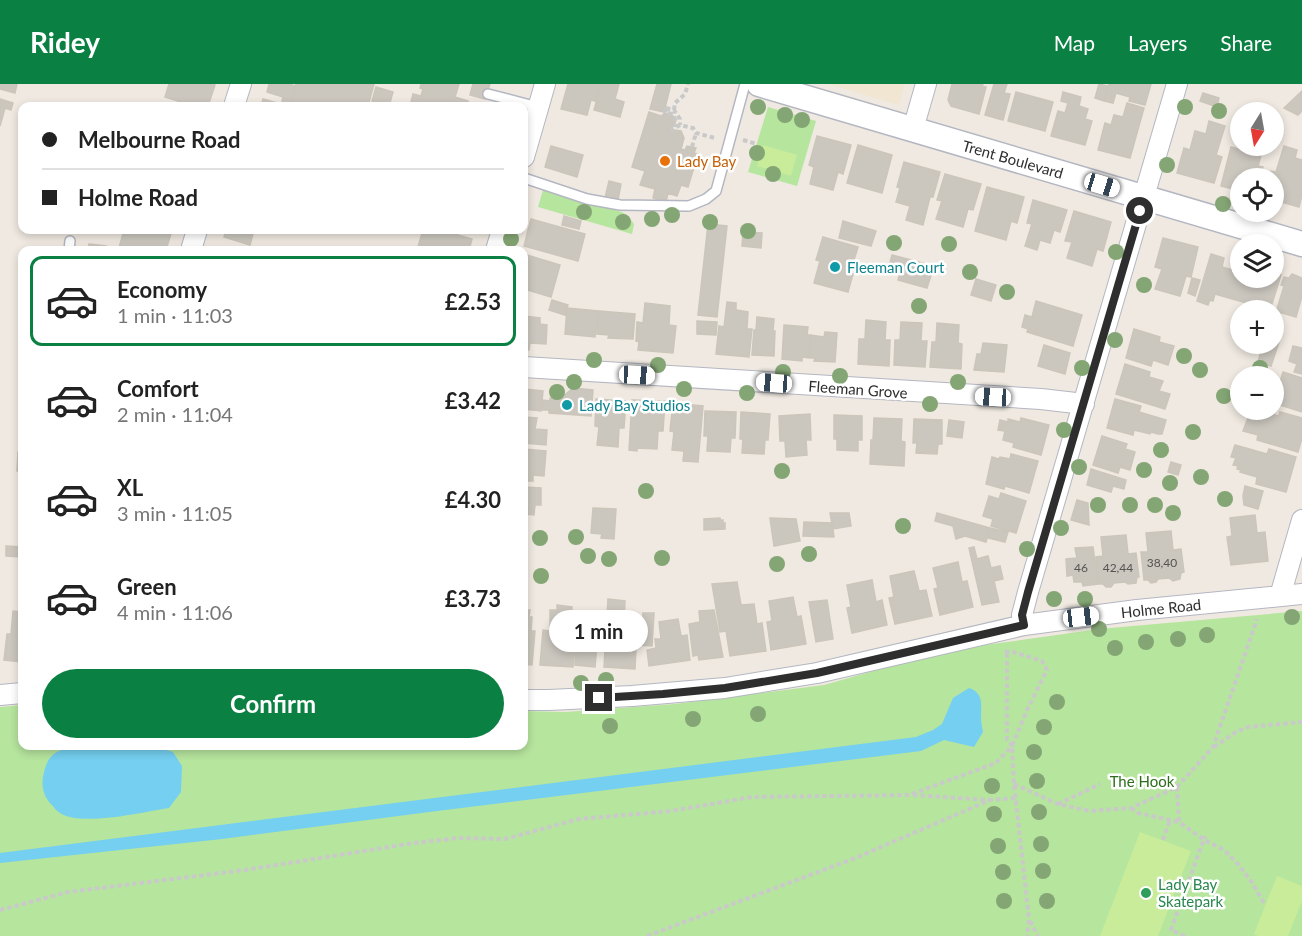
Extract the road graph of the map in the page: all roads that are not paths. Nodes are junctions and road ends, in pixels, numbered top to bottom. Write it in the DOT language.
graph roads {
  1 [pos="241,84"];
  2 [pos="545,84"];
  3 [pos="745,84"];
  4 [pos="759,84"];
  5 [pos="926,84"];
  6 [pos="1177,84"];
  7 [pos="488,94"];
  8 [pos="235,102"];
  9 [pos="519,102"];
  10 [pos="528,104"];
  11 [pos="538,107"];
  12 [pos="913,129"];
  13 [pos="528,143"];
  14 [pos="528,179"];
  15 [pos="1144,198"];
  16 [pos="1302,244"];
  17 [pos="528,367"];
  18 [pos="1084,404"];
  19 [pos="1302,520"];
  20 [pos="1302,594"];
  21 [pos="1273,596"];
  22 [pos="1024,625"];
  23 [pos="18,693"];
  24 [pos="0,695"];
  25 [pos="528,699"];
  1 -- 8 [label="street"];
  2 -- 11 [label="street"];
  3 -- 14 [label="lane"];
  4 -- 12 [label="street, Trent Boulevard"];
  5 -- 12 [label="street"];
  6 -- 15 [label="street"];
  7 -- 9 [label="lane"];
  10 -- 11 [label="lane"];
  11 -- 13 [label="street"];
  12 -- 15 [label="street, Trent Boulevard"];
  15 -- 16 [label="street, Trent Boulevard"];
  15 -- 18 [label="street"];
  17 -- 18 [label="street, Fleeman Grove"];
  18 -- 22 [label="street"];
  19 -- 21 [label="street"];
  20 -- 21 [label="street, Holme Road"];
  21 -- 22 [label="street, Holme Road"];
  22 -- 25 [label="street, Holme Road"];
  23 -- 24 [label="street"];
}
